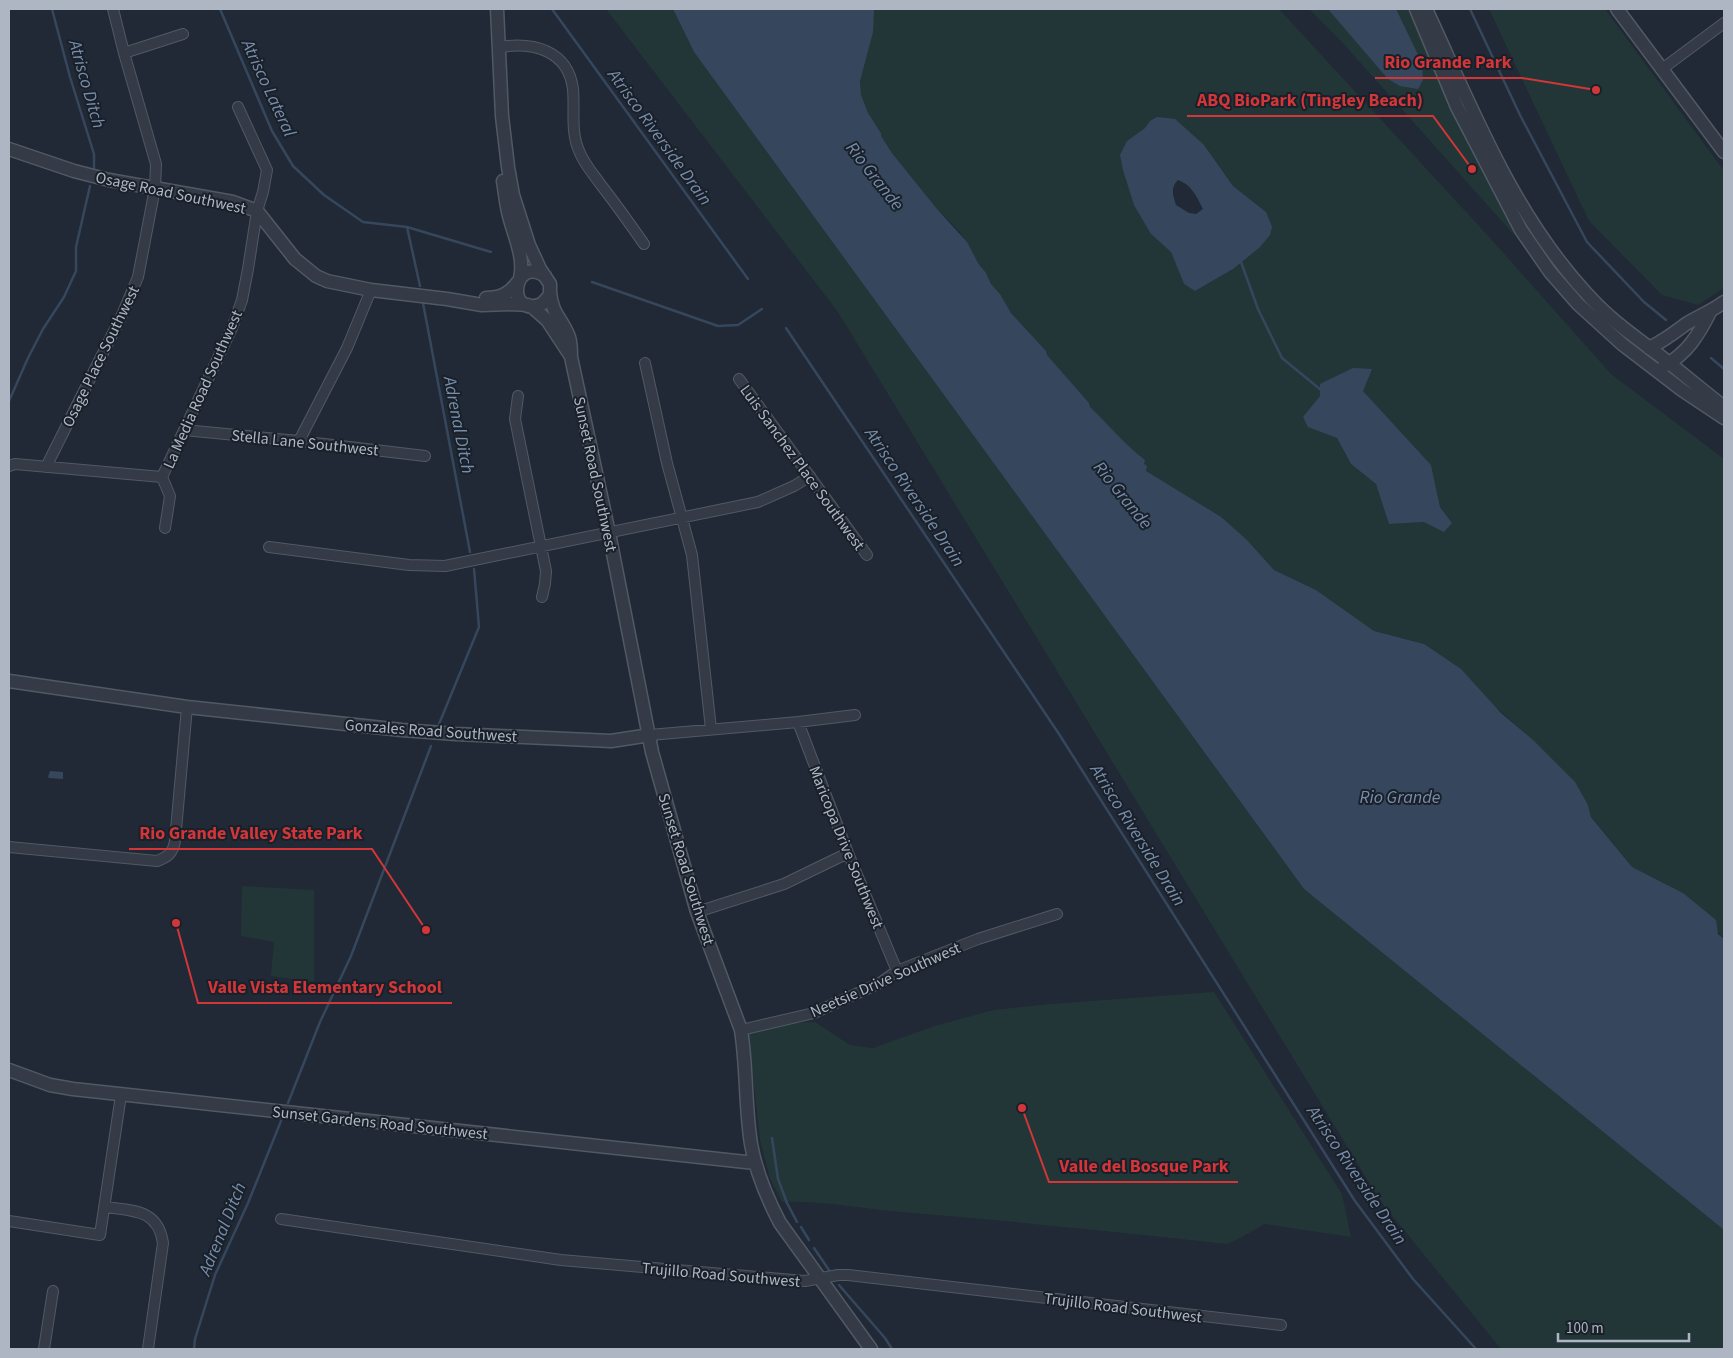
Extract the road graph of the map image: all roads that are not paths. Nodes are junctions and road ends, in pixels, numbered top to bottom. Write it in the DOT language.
graph roads {
  1 [pos="113,9"];
  2 [pos="497,9"];
  3 [pos="1416,9"];
  4 [pos="1426,9"];
  5 [pos="1617,9"];
  6 [pos="1724,23"];
  7 [pos="183,34"];
  8 [pos="500,47"];
  9 [pos="124,53"];
  10 [pos="1662,69"];
  11 [pos="238,107"];
  12 [pos="502,116"];
  13 [pos="13,150"];
  14 [pos="1724,152"];
  15 [pos="156,188"];
  16 [pos="257,210"];
  17 [pos="644,244"];
  18 [pos="545,276"];
  19 [pos="519,280"];
  20 [pos="371,290"];
  21 [pos="550,292"];
  22 [pos="446,298"];
  23 [pos="1724,302"];
  24 [pos="529,306"];
  25 [pos="1710,312"];
  26 [pos="1650,348"];
  27 [pos="571,357"];
  28 [pos="646,363"];
  29 [pos="1669,363"];
  30 [pos="1655,370"];
  31 [pos="739,379"];
  32 [pos="518,396"];
  33 [pos="1724,407"];
  34 [pos="1724,418"];
  35 [pos="184,430"];
  36 [pos="299,441"];
  37 [pos="425,456"];
  38 [pos="9,466"];
  39 [pos="46,467"];
  40 [pos="810,476"];
  41 [pos="162,477"];
  42 [pos="683,518"];
  43 [pos="164,528"];
  44 [pos="609,533"];
  45 [pos="269,547"];
  46 [pos="541,547"];
  47 [pos="867,555"];
  48 [pos="542,597"];
  49 [pos="9,681"];
  50 [pos="187,707"];
  51 [pos="855,715"];
  52 [pos="798,722"];
  53 [pos="711,729"];
  54 [pos="650,735"];
  55 [pos="9,847"];
  56 [pos="848,853"];
  57 [pos="697,912"];
  58 [pos="1057,914"];
  59 [pos="897,971"];
  60 [pos="741,1030"];
  61 [pos="9,1070"];
  62 [pos="121,1095"];
  63 [pos="755,1162"];
  64 [pos="105,1206"];
  65 [pos="281,1219"];
  66 [pos="9,1222"];
  67 [pos="821,1279"];
  68 [pos="53,1291"];
  69 [pos="1281,1325"];
  70 [pos="44,1349"];
  71 [pos="148,1349"];
  72 [pos="871,1349"];
  1 -- 9 [label="street, Osage Place Southwest"];
  2 -- 8 [label="street"];
  3 -- 30 [label="street"];
  4 -- 26 [label="street"];
  5 -- 10 [label="street"];
  6 -- 10 [label="street"];
  7 -- 9 [label="street"];
  8 -- 12 [label="street"];
  8 -- 17 [label="street"];
  9 -- 15 [label="street, Osage Place Southwest"];
  10 -- 14 [label="street"];
  11 -- 16 [label="street, La Media Road Southwest"];
  12 -- 18 [label="street"];
  12 -- 19 [label="street"];
  13 -- 15 [label="street, Osage Road Southwest"];
  15 -- 16 [label="street, Osage Road Southwest"];
  15 -- 39 [label="street, Osage Place Southwest"];
  16 -- 20 [label="street, Osage Road Southwest"];
  16 -- 35 [label="street, La Media Road Southwest"];
  18 -- 19 [label="street"];
  18 -- 21 [label="street"];
  19 -- 22 [label="street, Osage Road Southwest"];
  19 -- 24 [label="street"];
  20 -- 22 [label="street, Osage Road Southwest"];
  20 -- 36 [label="street"];
  21 -- 24 [label="street"];
  21 -- 27 [label="street, Sunset Road Southwest"];
  22 -- 24 [label="street, Osage Road Southwest"];
  23 -- 25 [label="street"];
  24 -- 27 [label="street, Sunset Road Southwest"];
  25 -- 26 [label="street"];
  25 -- 29 [label="street"];
  26 -- 29 [label="street"];
  27 -- 44 [label="street, Sunset Road Southwest"];
  28 -- 42 [label="street"];
  29 -- 30 [label="street"];
  29 -- 33 [label="street"];
  30 -- 34 [label="street"];
  31 -- 40 [label="street, Luis Sanchez Place Southwest"];
  32 -- 46 [label="street"];
  35 -- 36 [label="street, Stella Lane Southwest"];
  35 -- 41 [label="street, La Media Road Southwest"];
  36 -- 37 [label="street, Stella Lane Southwest"];
  38 -- 39 [label="street"];
  39 -- 41 [label="street"];
  40 -- 42 [label="street"];
  40 -- 47 [label="street, Luis Sanchez Place Southwest"];
  41 -- 43 [label="street, La Media Road Southwest"];
  42 -- 44 [label="street"];
  42 -- 53 [label="street"];
  44 -- 46 [label="street"];
  44 -- 54 [label="street, Sunset Road Southwest"];
  45 -- 46 [label="street"];
  46 -- 48 [label="street"];
  49 -- 50 [label="street, Gonzales Road Southwest"];
  50 -- 54 [label="street, Gonzales Road Southwest"];
  50 -- 55 [label="street"];
  51 -- 52 [label="street, Gonzales Road Southwest"];
  52 -- 53 [label="street, Gonzales Road Southwest"];
  52 -- 56 [label="street, Maricopa Drive Southwest"];
  53 -- 54 [label="street, Gonzales Road Southwest"];
  54 -- 57 [label="street, Sunset Road Southwest"];
  56 -- 57 [label="street"];
  56 -- 59 [label="street, Maricopa Drive Southwest"];
  57 -- 60 [label="street, Sunset Road Southwest"];
  58 -- 59 [label="street, Neetsie Drive Southwest"];
  59 -- 60 [label="street, Neetsie Drive Southwest"];
  60 -- 63 [label="street, Sunset Road Southwest"];
  61 -- 62 [label="street, Sunset Gardens Road Southwest"];
  62 -- 63 [label="street, Sunset Gardens Road Southwest"];
  62 -- 64 [label="street"];
  63 -- 67 [label="street, Sunset Road Southwest"];
  64 -- 66 [label="street"];
  64 -- 71 [label="street"];
  65 -- 67 [label="street, Trujillo Road Southwest"];
  67 -- 69 [label="street, Trujillo Road Southwest"];
  67 -- 72 [label="street, Sunset Road Southwest"];
  68 -- 70 [label="street"];
}
